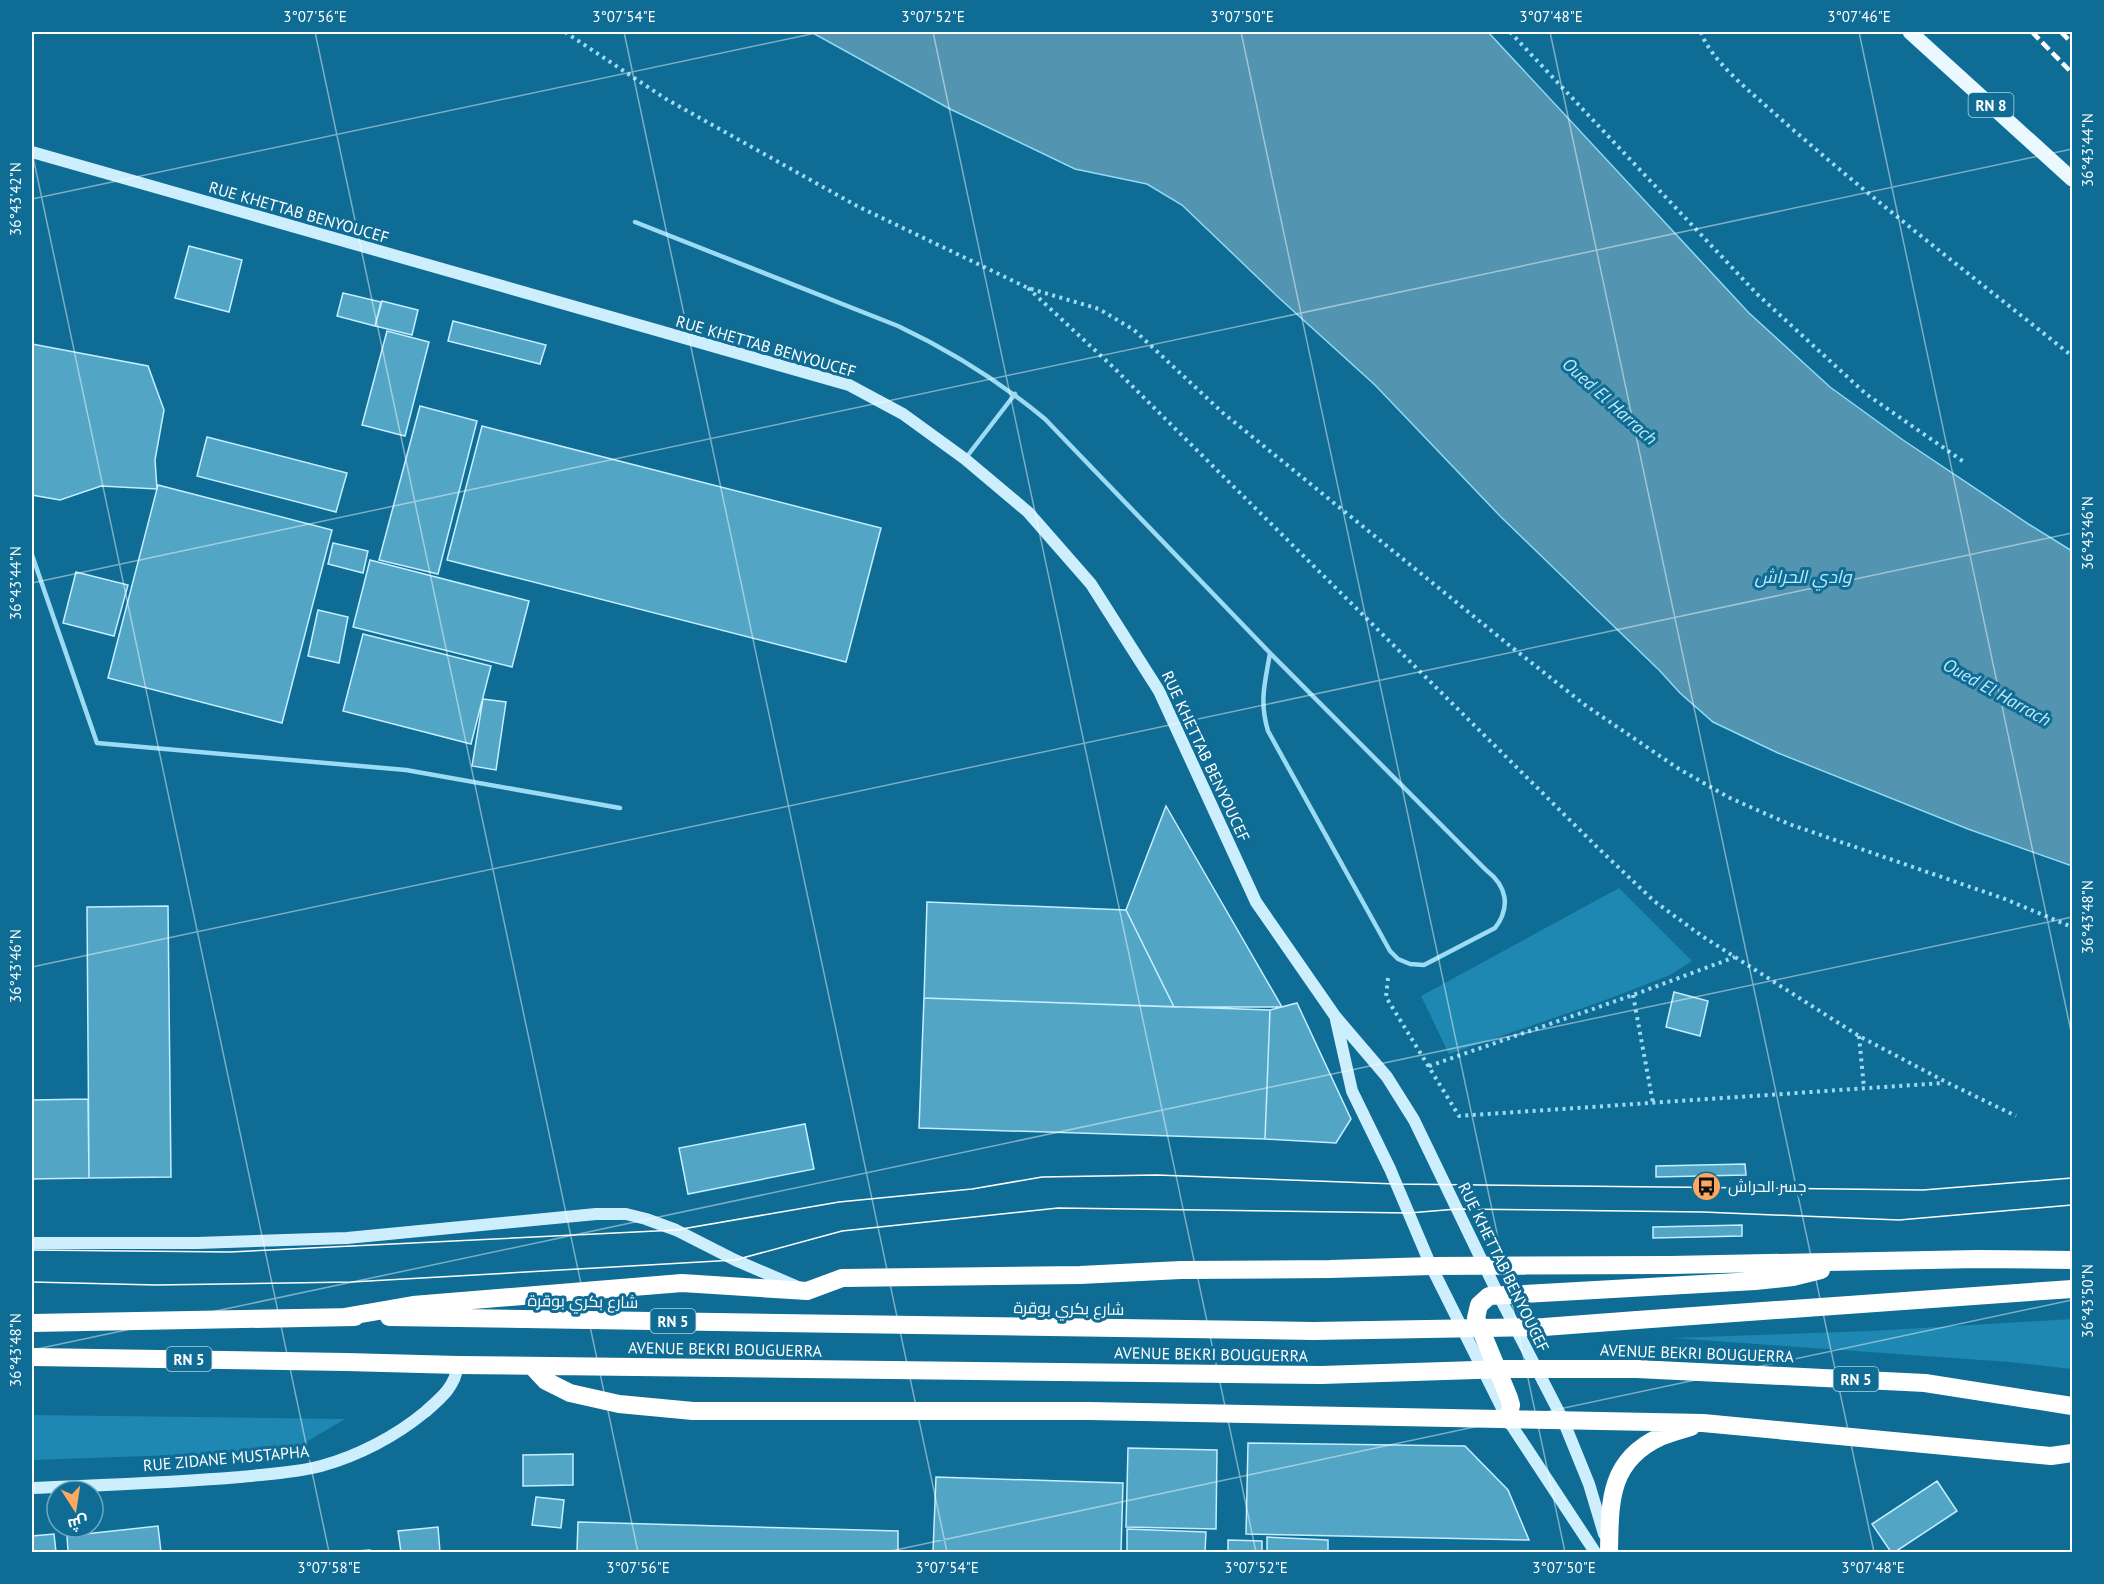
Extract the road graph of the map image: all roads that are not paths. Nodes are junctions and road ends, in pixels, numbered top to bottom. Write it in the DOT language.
graph roads {
  1 [pos="1910,32"];
  2 [pos="32,152"];
  3 [pos="2073,179"];
  4 [pos="635,222"];
  5 [pos="1015,394"];
  6 [pos="965,459"];
  7 [pos="32,555"];
  8 [pos="1270,653"];
  9 [pos="620,808"];
  10 [pos="1335,1016"];
  11 [pos="32,1244"];
  12 [pos="2073,1260"];
  13 [pos="1846,1262"];
  14 [pos="1483,1265"];
  15 [pos="1431,1266"];
  16 [pos="2073,1289"];
  17 [pos="807,1291"];
  18 [pos="1498,1294"];
  19 [pos="344,1317"];
  20 [pos="32,1323"];
  21 [pos="1314,1331"];
  22 [pos="32,1357"];
  23 [pos="458,1365"];
  24 [pos="532,1366"];
  25 [pos="2073,1406"];
  26 [pos="1508,1420"];
  27 [pos="1563,1420"];
  28 [pos="1702,1423"];
  29 [pos="2073,1453"];
  30 [pos="32,1488"];
  31 [pos="1594,1552"];
  32 [pos="1608,1552"];
  1 -- 3 [label="main road, RN 8"];
  2 -- 6 [label="main road, RUE KHETTAB BENYOUCEF"];
  4 -- 5 [label="lane"];
  5 -- 6 [label="lane"];
  5 -- 8 [label="lane"];
  6 -- 10 [label="main road, RUE KHETTAB BENYOUCEF"];
  7 -- 9 [label="lane"];
  8 -- 8 [label="lane"];
  10 -- 14 [label="main road, RUE KHETTAB BENYOUCEF"];
  10 -- 15 [label="main road, RUE KHETTAB BENYOUCEF"];
  11 -- 17 [label="main road"];
  12 -- 13 [label="highway"];
  13 -- 14 [label="highway"];
  13 -- 18 [label="highway"];
  14 -- 15 [label="highway"];
  14 -- 18 [label="main road, RUE KHETTAB BENYOUCEF"];
  15 -- 17 [label="highway"];
  15 -- 26 [label="main road, RUE KHETTAB BENYOUCEF"];
  16 -- 21 [label="highway, AVENUE BEKRI BOUGUERRA / RN 5, bridge"];
  17 -- 19 [label="highway"];
  18 -- 26 [label="highway"];
  18 -- 27 [label="main road, RUE KHETTAB BENYOUCEF"];
  19 -- 20 [label="highway, شارع بكري بوقرة / RN 5"];
  19 -- 21 [label="highway, شارع بكري بوقرة / RN 5"];
  22 -- 23 [label="highway, AVENUE BEKRI BOUGUERRA / RN 5"];
  23 -- 24 [label="highway, AVENUE BEKRI BOUGUERRA / RN 5"];
  23 -- 30 [label="main road, RUE ZIDANE MUSTAPHA"];
  24 -- 25 [label="highway, AVENUE BEKRI BOUGUERRA / RN 5, bridge"];
  24 -- 26 [label="highway"];
  26 -- 27 [label="highway"];
  26 -- 31 [label="main road, RUE KHETTAB BENYOUCEF"];
  27 -- 28 [label="highway"];
  27 -- 32 [label="main road, RUE KHETTAB BENYOUCEF"];
  28 -- 29 [label="highway"];
  28 -- 32 [label="highway"];
}
